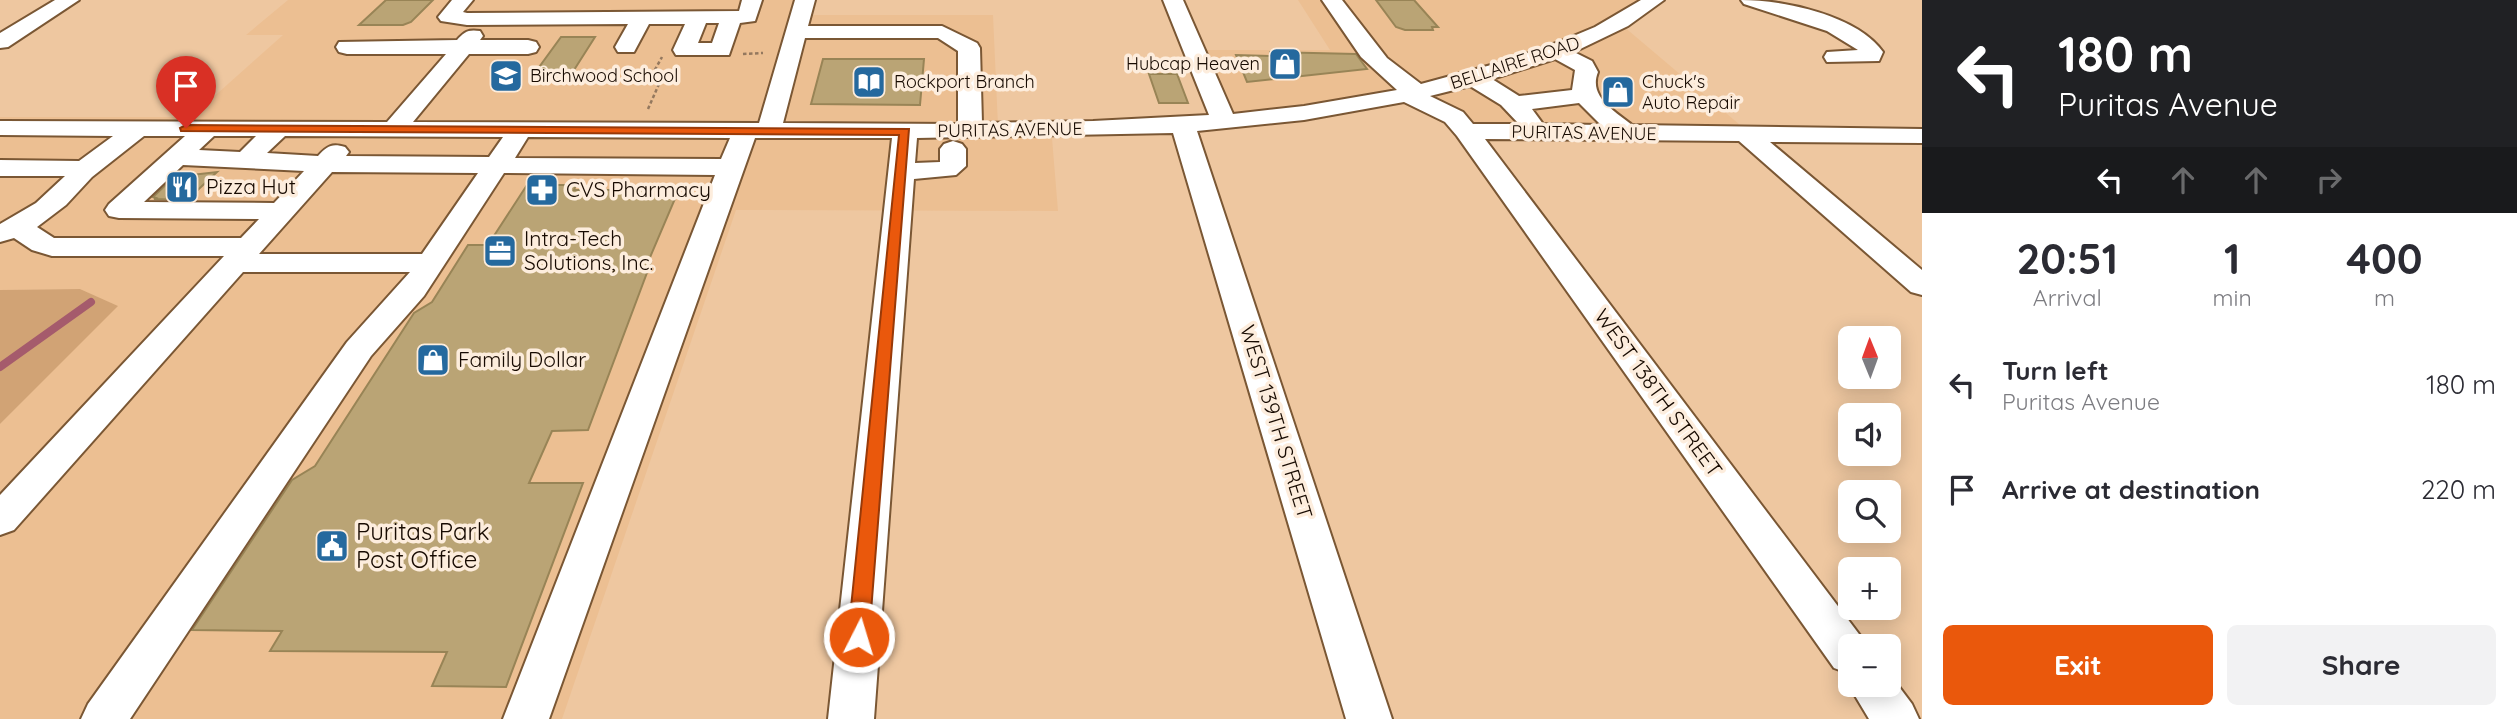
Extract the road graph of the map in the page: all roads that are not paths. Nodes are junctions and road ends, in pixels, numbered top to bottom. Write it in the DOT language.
graph roads {
  1 [pos="69,0"];
  2 [pos="463,0"];
  3 [pos="501,0"];
  4 [pos="1173,0"];
  5 [pos="1332,0"];
  6 [pos="1654,0"];
  7 [pos="1751,0"];
  8 [pos="630,11"];
  9 [pos="755,13"];
  10 [pos="800,16"];
  11 [pos="698,17"];
  12 [pos="486,19"];
  13 [pos="0,42"];
  14 [pos="347,47"];
  15 [pos="462,47"];
  16 [pos="528,47"];
  17 [pos="626,47"];
  18 [pos="1558,52"];
  19 [pos="1835,57"];
  20 [pos="1474,79"];
  21 [pos="1413,94"];
  22 [pos="1586,95"];
  23 [pos="1514,104"];
  24 [pos="1224,122"];
  25 [pos="1183,125"];
  26 [pos="0,128"];
  27 [pos="139,128"];
  28 [pos="208,128"];
  29 [pos="279,128"];
  30 [pos="358,128"];
  31 [pos="395,128"];
  32 [pos="521,129"];
  33 [pos="757,130"];
  34 [pos="905,131"];
  35 [pos="1466,131"];
  36 [pos="1535,132"];
  37 [pos="1627,134"];
  38 [pos="1748,136"];
  39 [pos="1922,136"];
  40 [pos="958,137"];
  41 [pos="175,158"];
  42 [pos="246,160"];
  43 [pos="326,164"];
  44 [pos="496,166"];
  45 [pos="732,167"];
  46 [pos="0,168"];
  47 [pos="83,171"];
  48 [pos="901,172"];
  49 [pos="282,211"];
  50 [pos="9,230"];
  51 [pos="241,255"];
  52 [pos="430,263"];
  53 [pos="1922,286"];
  54 [pos="0,520"];
  55 [pos="1838,639"];
  56 [pos="1880,697"];
  57 [pos="104,719"];
  58 [pos="526,719"];
  59 [pos="851,719"];
  60 [pos="1369,719"];
  61 [pos="1896,719"];
  1 -- 13 [label="street"];
  2 -- 12 [label="street"];
  3 -- 12 [label="street"];
  4 -- 24 [label="street"];
  5 -- 21 [label="street"];
  6 -- 18 [label="street, BELLAIRE ROAD"];
  7 -- 19 [label="street"];
  8 -- 11 [label="street"];
  8 -- 12 [label="street"];
  8 -- 17 [label="street"];
  9 -- 10 [label="street"];
  9 -- 11 [label="street"];
  9 -- 11 [label="street"];
  10 -- 33 [label="street"];
  10 -- 40 [label="street"];
  12 -- 15 [label="street"];
  14 -- 15 [label="street"];
  15 -- 16 [label="street"];
  15 -- 31 [label="street"];
  18 -- 20 [label="street, BELLAIRE ROAD"];
  18 -- 22 [label="street"];
  20 -- 21 [label="street, BELLAIRE ROAD"];
  20 -- 23 [label="street"];
  21 -- 24 [label="street, PURITAS AVENUE"];
  21 -- 35 [label="street"];
  22 -- 23 [label="street"];
  22 -- 37 [label="street"];
  23 -- 36 [label="street"];
  24 -- 25 [label="street, PURITAS AVENUE"];
  25 -- 40 [label="street, PURITAS AVENUE"];
  25 -- 60 [label="street, WEST 139TH STREET"];
  26 -- 27 [label="street, PURITAS AVENUE"];
  27 -- 28 [label="street, PURITAS AVENUE"];
  27 -- 47 [label="street"];
  28 -- 29 [label="street, PURITAS AVENUE"];
  28 -- 41 [label="street"];
  29 -- 30 [label="street, PURITAS AVENUE"];
  29 -- 42 [label="street"];
  30 -- 31 [label="street, PURITAS AVENUE"];
  30 -- 43 [label="street"];
  31 -- 32 [label="street, PURITAS AVENUE"];
  32 -- 33 [label="street, PURITAS AVENUE"];
  32 -- 44 [label="street"];
  33 -- 34 [label="street, PURITAS AVENUE"];
  33 -- 45 [label="street"];
  34 -- 40 [label="street, PURITAS AVENUE"];
  34 -- 48 [label="street"];
  35 -- 36 [label="street, PURITAS AVENUE"];
  35 -- 55 [label="street, WEST 138TH STREET"];
  36 -- 37 [label="street, PURITAS AVENUE"];
  37 -- 38 [label="street, PURITAS AVENUE"];
  38 -- 39 [label="street, PURITAS AVENUE"];
  38 -- 53 [label="street"];
  40 -- 48 [label="street"];
  41 -- 42 [label="street"];
  41 -- 49 [label="street"];
  42 -- 43 [label="street"];
  43 -- 44 [label="street"];
  43 -- 49 [label="street"];
  44 -- 45 [label="street"];
  44 -- 52 [label="street"];
  45 -- 58 [label="street"];
  46 -- 47 [label="street"];
  47 -- 50 [label="street"];
  48 -- 59 [label="street"];
  49 -- 51 [label="street"];
  50 -- 51 [label="street"];
  51 -- 52 [label="street"];
  51 -- 54 [label="street"];
  52 -- 57 [label="street"];
  56 -- 61 [label="street"];
}
